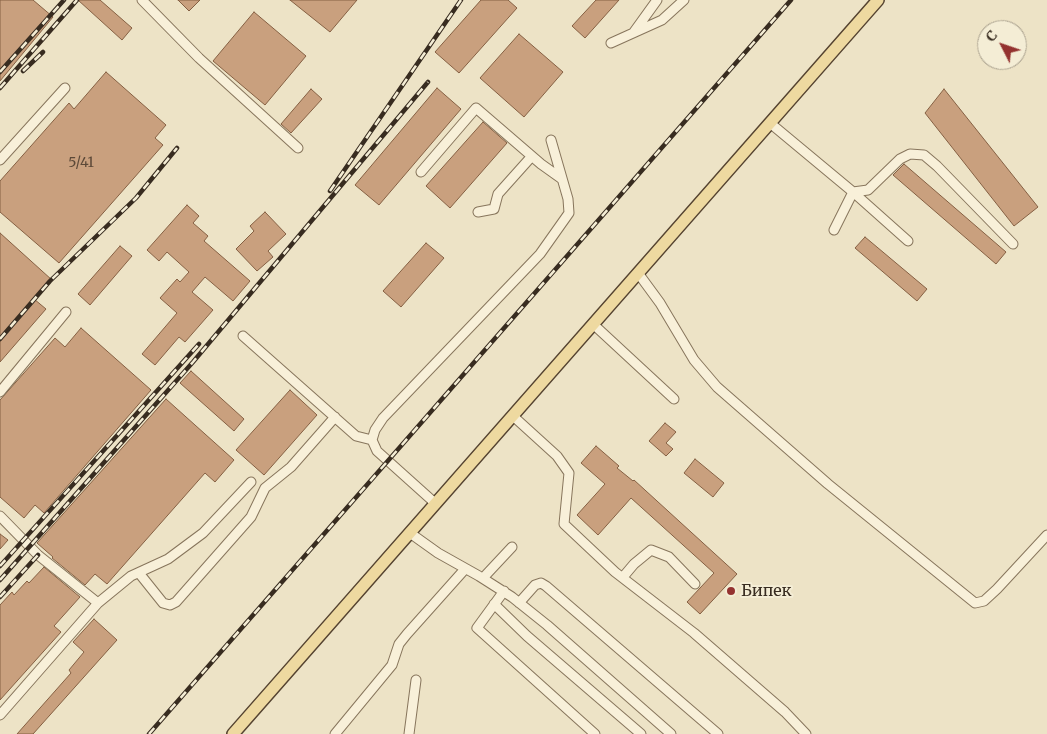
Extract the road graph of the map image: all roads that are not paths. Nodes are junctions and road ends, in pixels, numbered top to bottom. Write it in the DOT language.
graph roads {
  1 [pos="142,0"];
  2 [pos="657,0"];
  3 [pos="684,0"];
  4 [pos="878,0"];
  5 [pos="632,34"];
  6 [pos="611,42"];
  7 [pos="65,88"];
  8 [pos="770,123"];
  9 [pos="552,140"];
  10 [pos="298,148"];
  11 [pos="532,156"];
  12 [pos="0,160"];
  13 [pos="421,172"];
  14 [pos="562,178"];
  15 [pos="853,192"];
  16 [pos="478,212"];
  17 [pos="834,230"];
  18 [pos="908,241"];
  19 [pos="1013,244"];
  20 [pos="638,273"];
  21 [pos="66,312"];
  22 [pos="593,324"];
  23 [pos="243,336"];
  24 [pos="0,392"];
  25 [pos="674,399"];
  26 [pos="512,416"];
  27 [pos="335,417"];
  28 [pos="372,440"];
  29 [pos="251,482"];
  30 [pos="436,504"];
  31 [pos="0,516"];
  32 [pos="410,533"];
  33 [pos="1047,535"];
  34 [pos="512,547"];
  35 [pos="465,569"];
  36 [pos="139,573"];
  37 [pos="483,578"];
  38 [pos="623,578"];
  39 [pos="695,584"];
  40 [pos="504,591"];
  41 [pos="519,602"];
  42 [pos="98,603"];
  43 [pos="494,604"];
  44 [pos="416,680"];
  45 [pos="0,715"];
  46 [pos="233,734"];
  47 [pos="335,734"];
  48 [pos="409,734"];
  49 [pos="595,734"];
  50 [pos="640,734"];
  51 [pos="671,734"];
  52 [pos="718,734"];
  53 [pos="806,734"];
  1 -- 10 [label="street"];
  2 -- 5 [label="street"];
  3 -- 5 [label="street"];
  4 -- 8 [label="main road"];
  5 -- 6 [label="street"];
  7 -- 12 [label="street"];
  8 -- 15 [label="street"];
  8 -- 20 [label="main road"];
  9 -- 14 [label="street"];
  11 -- 13 [label="street"];
  11 -- 14 [label="street"];
  11 -- 16 [label="street"];
  14 -- 28 [label="street"];
  15 -- 17 [label="street"];
  15 -- 18 [label="street"];
  15 -- 19 [label="street"];
  20 -- 22 [label="main road"];
  20 -- 33 [label="street"];
  21 -- 24 [label="street"];
  22 -- 25 [label="street"];
  22 -- 26 [label="main road"];
  23 -- 27 [label="street"];
  26 -- 30 [label="main road"];
  26 -- 38 [label="street"];
  27 -- 28 [label="street"];
  27 -- 36 [label="street"];
  28 -- 30 [label="street"];
  29 -- 36 [label="street"];
  30 -- 32 [label="main road"];
  31 -- 42 [label="street"];
  32 -- 35 [label="street"];
  32 -- 46 [label="main road"];
  34 -- 37 [label="street"];
  35 -- 37 [label="street"];
  35 -- 47 [label="street"];
  36 -- 42 [label="street"];
  37 -- 40 [label="street"];
  38 -- 39 [label="street"];
  38 -- 53 [label="street"];
  40 -- 41 [label="street"];
  40 -- 43 [label="street"];
  41 -- 51 [label="street"];
  41 -- 52 [label="street"];
  42 -- 45 [label="street"];
  43 -- 49 [label="street"];
  43 -- 50 [label="street"];
  44 -- 48 [label="street"];
}
